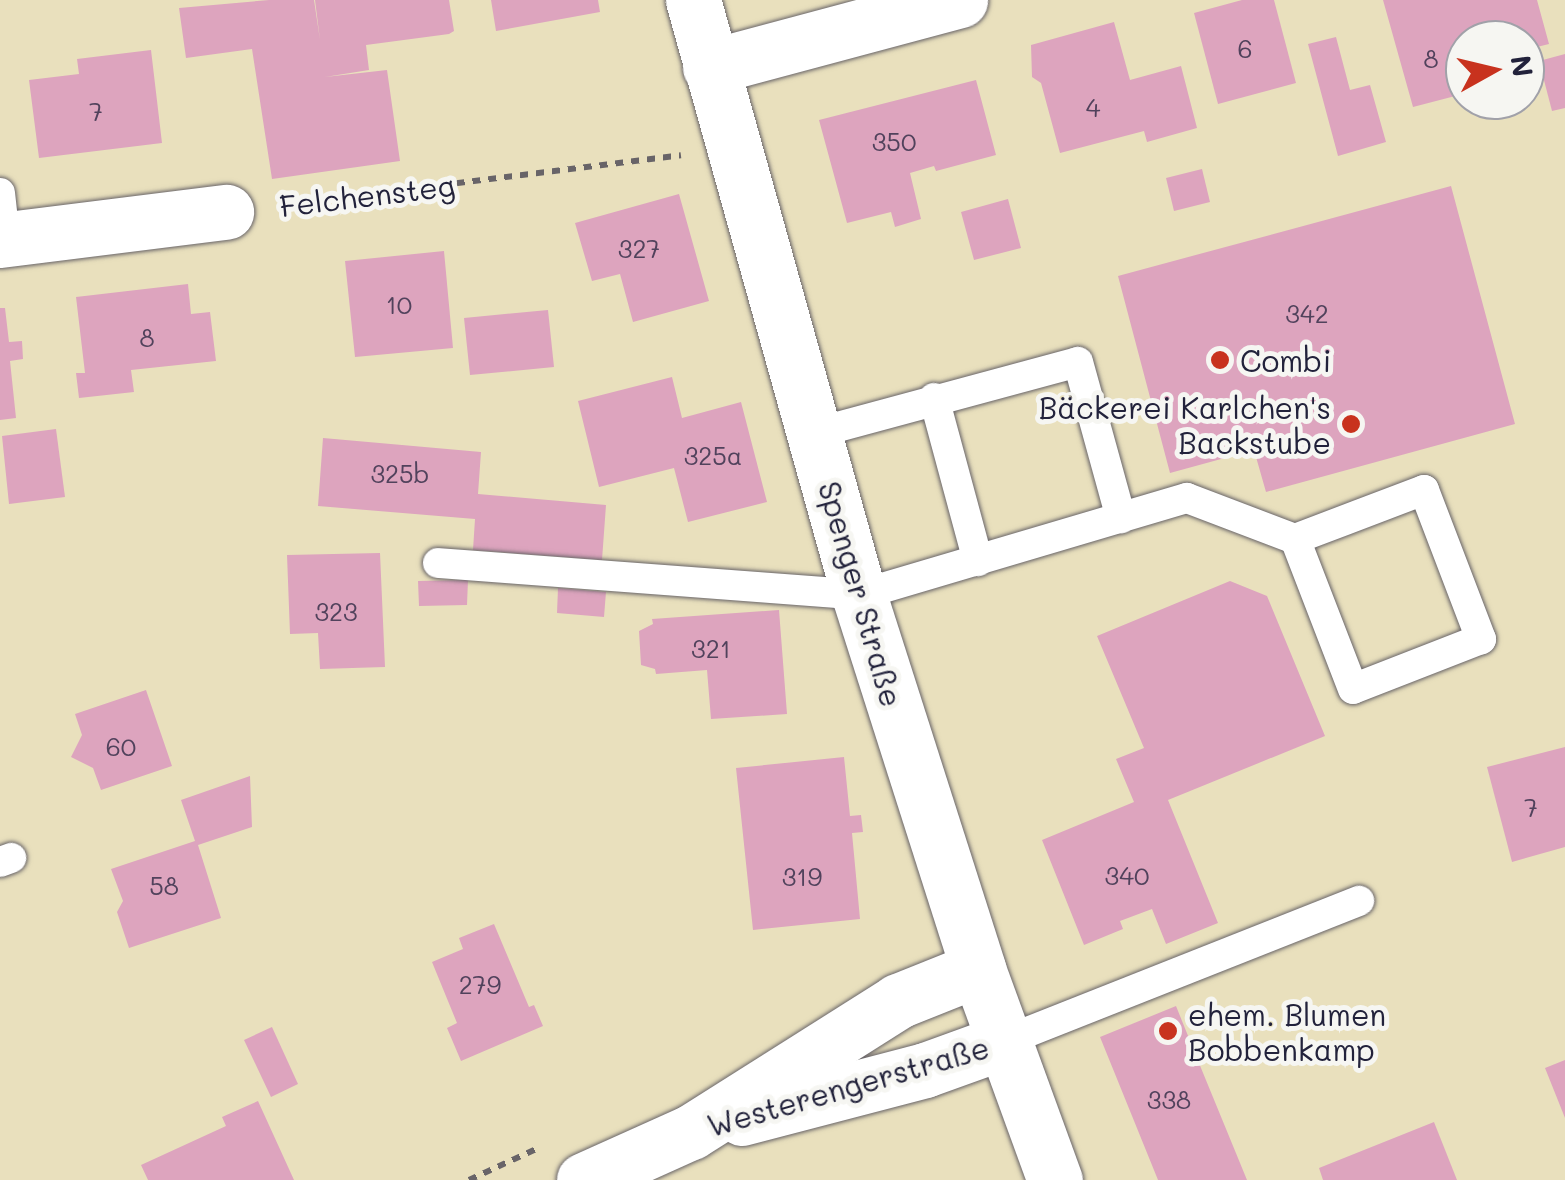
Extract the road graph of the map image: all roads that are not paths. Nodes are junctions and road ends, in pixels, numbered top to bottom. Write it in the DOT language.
graph roads {
  1 [pos="693,0"];
  2 [pos="960,0"];
  3 [pos="710,66"];
  4 [pos="226,212"];
  5 [pos="2,224"];
  6 [pos="934,398"];
  7 [pos="815,433"];
  8 [pos="1121,518"];
  9 [pos="1295,540"];
  10 [pos="978,560"];
  11 [pos="438,563"];
  12 [pos="859,595"];
  13 [pos="1358,901"];
  14 [pos="978,969"];
  15 [pos="1005,1040"];
  16 [pos="691,1132"];
  17 [pos="584,1180"];
  18 [pos="1055,1180"];
  1 -- 3 [label="street, Spenger Straße"];
  2 -- 3 [label="street"];
  3 -- 7 [label="street, Spenger Straße"];
  4 -- 5 [label="street"];
  6 -- 7 [label="lane"];
  6 -- 8 [label="lane"];
  6 -- 10 [label="lane"];
  7 -- 12 [label="street, Spenger Straße"];
  8 -- 9 [label="lane"];
  8 -- 10 [label="lane"];
  9 -- 9 [label="lane"];
  10 -- 12 [label="lane"];
  11 -- 12 [label="lane"];
  12 -- 14 [label="street, Spenger Straße"];
  13 -- 15 [label="lane"];
  14 -- 15 [label="street, Spenger Straße"];
  14 -- 16 [label="street, Westerengerstraße"];
  15 -- 16 [label="street, Westerengerstraße"];
  15 -- 18 [label="street, Spenger Straße"];
  16 -- 17 [label="street, Westerengerstraße"];
}
